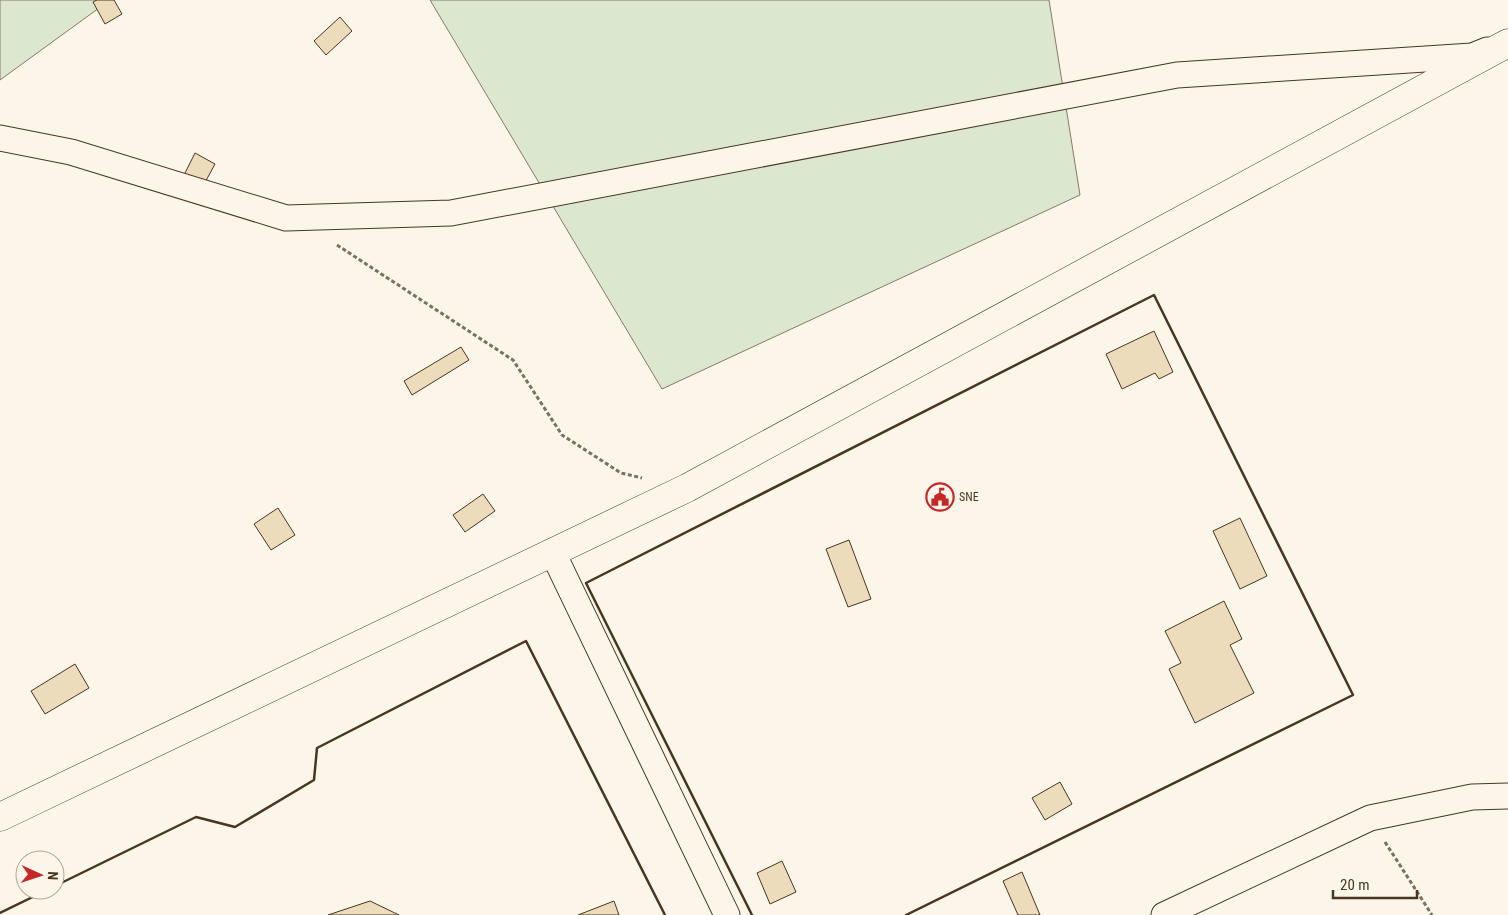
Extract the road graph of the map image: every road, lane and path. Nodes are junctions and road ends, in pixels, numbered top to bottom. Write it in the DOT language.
graph roads {
  1 [pos="1508,43"];
  2 [pos="0,138"];
  3 [pos="334,243"];
  4 [pos="687,488"];
  5 [pos="553,553"];
  6 [pos="1508,796"];
  7 [pos="0,818"];
  8 [pos="1370,818"];
  9 [pos="727,915"];
  10 [pos="1164,915"];
  11 [pos="1432,915"];
  1 -- 2 [label="street"];
  1 -- 4 [label="main road"];
  3 -- 4 [label="path"];
  4 -- 5 [label="main road"];
  5 -- 7 [label="main road"];
  5 -- 9 [label="street"];
  6 -- 8 [label="street"];
  8 -- 10 [label="street"];
  8 -- 11 [label="path"];
}
